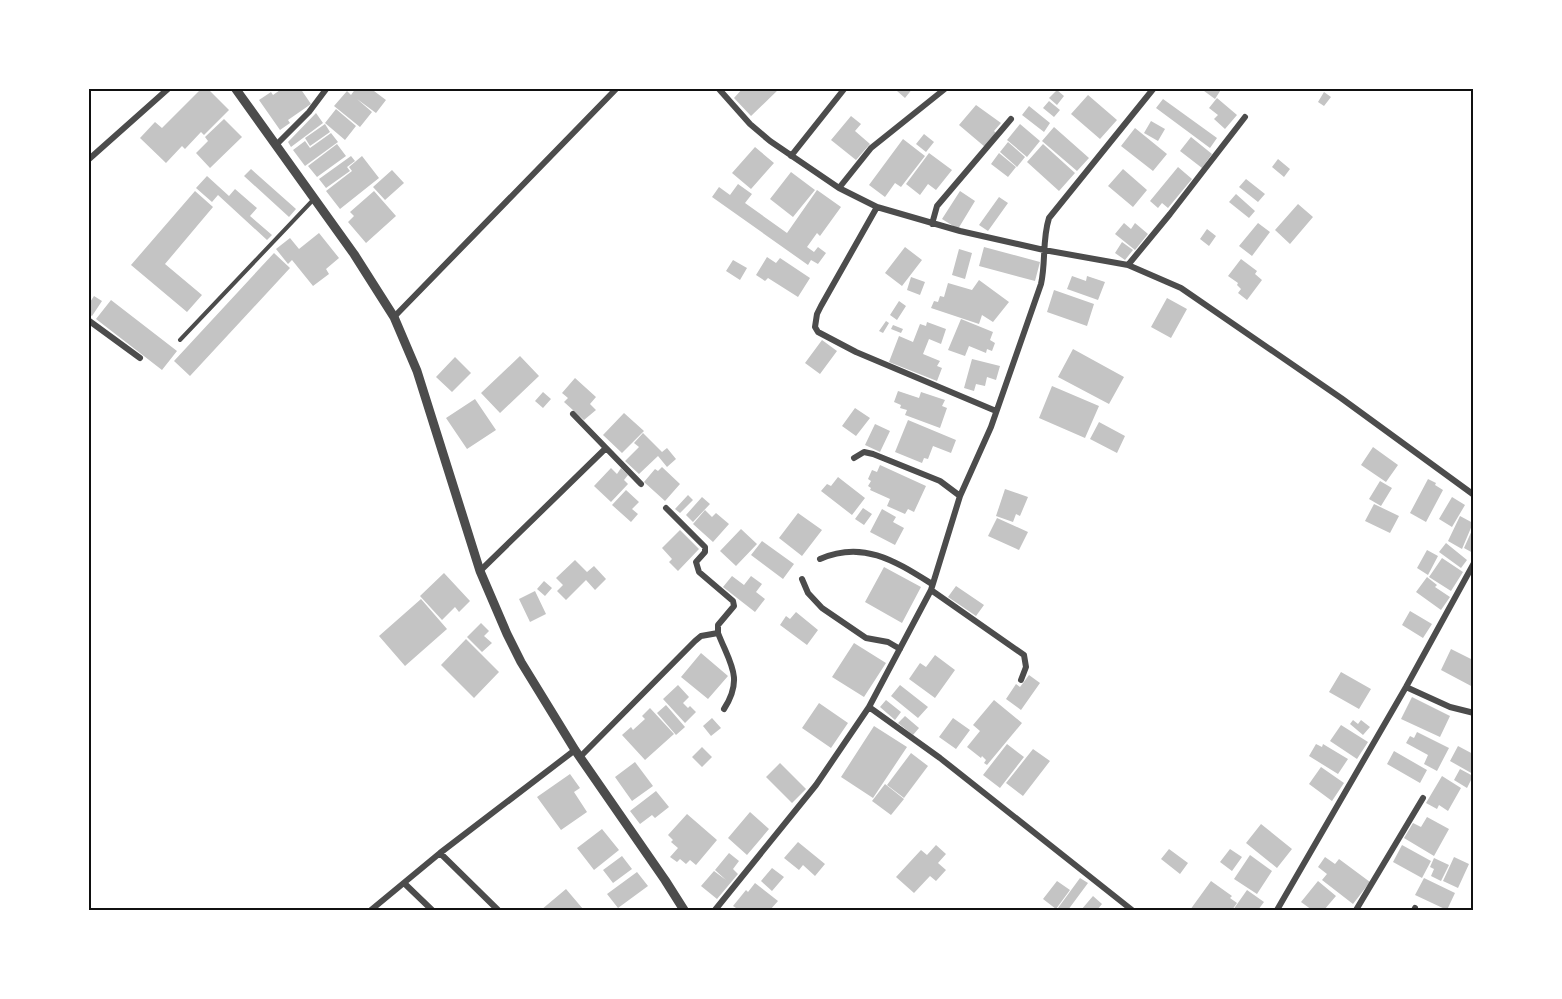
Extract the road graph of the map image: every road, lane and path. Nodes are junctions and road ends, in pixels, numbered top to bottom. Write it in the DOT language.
graph roads {
  1 [pos="169,88"];
  2 [pos="235,88"];
  3 [pos="327,88"];
  4 [pos="617,88"];
  5 [pos="718,88"];
  6 [pos="845,88"];
  7 [pos="946,88"];
  8 [pos="1154,88"];
  9 [pos="1245,117"];
  10 [pos="1011,119"];
  11 [pos="276,145"];
  12 [pos="790,156"];
  13 [pos="88,160"];
  14 [pos="839,188"];
  15 [pos="314,200"];
  16 [pos="877,207"];
  17 [pos="932,224"];
  18 [pos="1044,250"];
  19 [pos="1128,264"];
  20 [pos="394,317"];
  21 [pos="88,320"];
  22 [pos="180,340"];
  23 [pos="140,358"];
  24 [pos="996,411"];
  25 [pos="573,414"];
  26 [pos="606,448"];
  27 [pos="854,458"];
  28 [pos="641,484"];
  29 [pos="1473,495"];
  30 [pos="960,496"];
  31 [pos="666,508"];
  32 [pos="820,559"];
  33 [pos="1473,563"];
  34 [pos="480,571"];
  35 [pos="802,579"];
  36 [pos="932,587"];
  37 [pos="718,633"];
  38 [pos="900,649"];
  39 [pos="1021,680"];
  40 [pos="1406,687"];
  41 [pos="869,708"];
  42 [pos="724,709"];
  43 [pos="1473,713"];
  44 [pos="577,753"];
  45 [pos="1423,798"];
  46 [pos="440,853"];
  47 [pos="404,883"];
  48 [pos="371,910"];
  49 [pos="432,910"];
  50 [pos="498,910"];
  51 [pos="684,910"];
  52 [pos="715,910"];
  53 [pos="1132,910"];
  54 [pos="1277,910"];
  55 [pos="1356,910"];
  1 -- 13 [label="street"];
  2 -- 11 [label="street"];
  3 -- 11 [label="street"];
  4 -- 20 [label="street"];
  5 -- 12 [label="street"];
  6 -- 12 [label="street"];
  7 -- 14 [label="street"];
  8 -- 18 [label="street"];
  9 -- 19 [label="street"];
  10 -- 17 [label="street"];
  11 -- 15 [label="street"];
  12 -- 14 [label="street"];
  14 -- 16 [label="street"];
  15 -- 20 [label="street"];
  15 -- 22 [label="lane"];
  16 -- 17 [label="street"];
  16 -- 24 [label="street"];
  17 -- 18 [label="street"];
  18 -- 19 [label="street"];
  18 -- 24 [label="street"];
  19 -- 29 [label="street"];
  20 -- 34 [label="street"];
  21 -- 23 [label="street"];
  24 -- 30 [label="street"];
  25 -- 26 [label="street"];
  26 -- 28 [label="street"];
  26 -- 34 [label="street"];
  27 -- 30 [label="street"];
  30 -- 36 [label="street"];
  31 -- 37 [label="street"];
  32 -- 36 [label="street"];
  33 -- 40 [label="street"];
  34 -- 44 [label="street"];
  35 -- 38 [label="street"];
  36 -- 38 [label="street"];
  36 -- 39 [label="street"];
  37 -- 42 [label="street"];
  37 -- 44 [label="street"];
  38 -- 41 [label="street"];
  40 -- 43 [label="street"];
  40 -- 54 [label="street"];
  41 -- 52 [label="street"];
  41 -- 53 [label="street"];
  44 -- 46 [label="street"];
  44 -- 51 [label="street"];
  45 -- 55 [label="street"];
  46 -- 47 [label="street"];
  46 -- 50 [label="street"];
  47 -- 48 [label="street"];
  47 -- 49 [label="street"];
}
